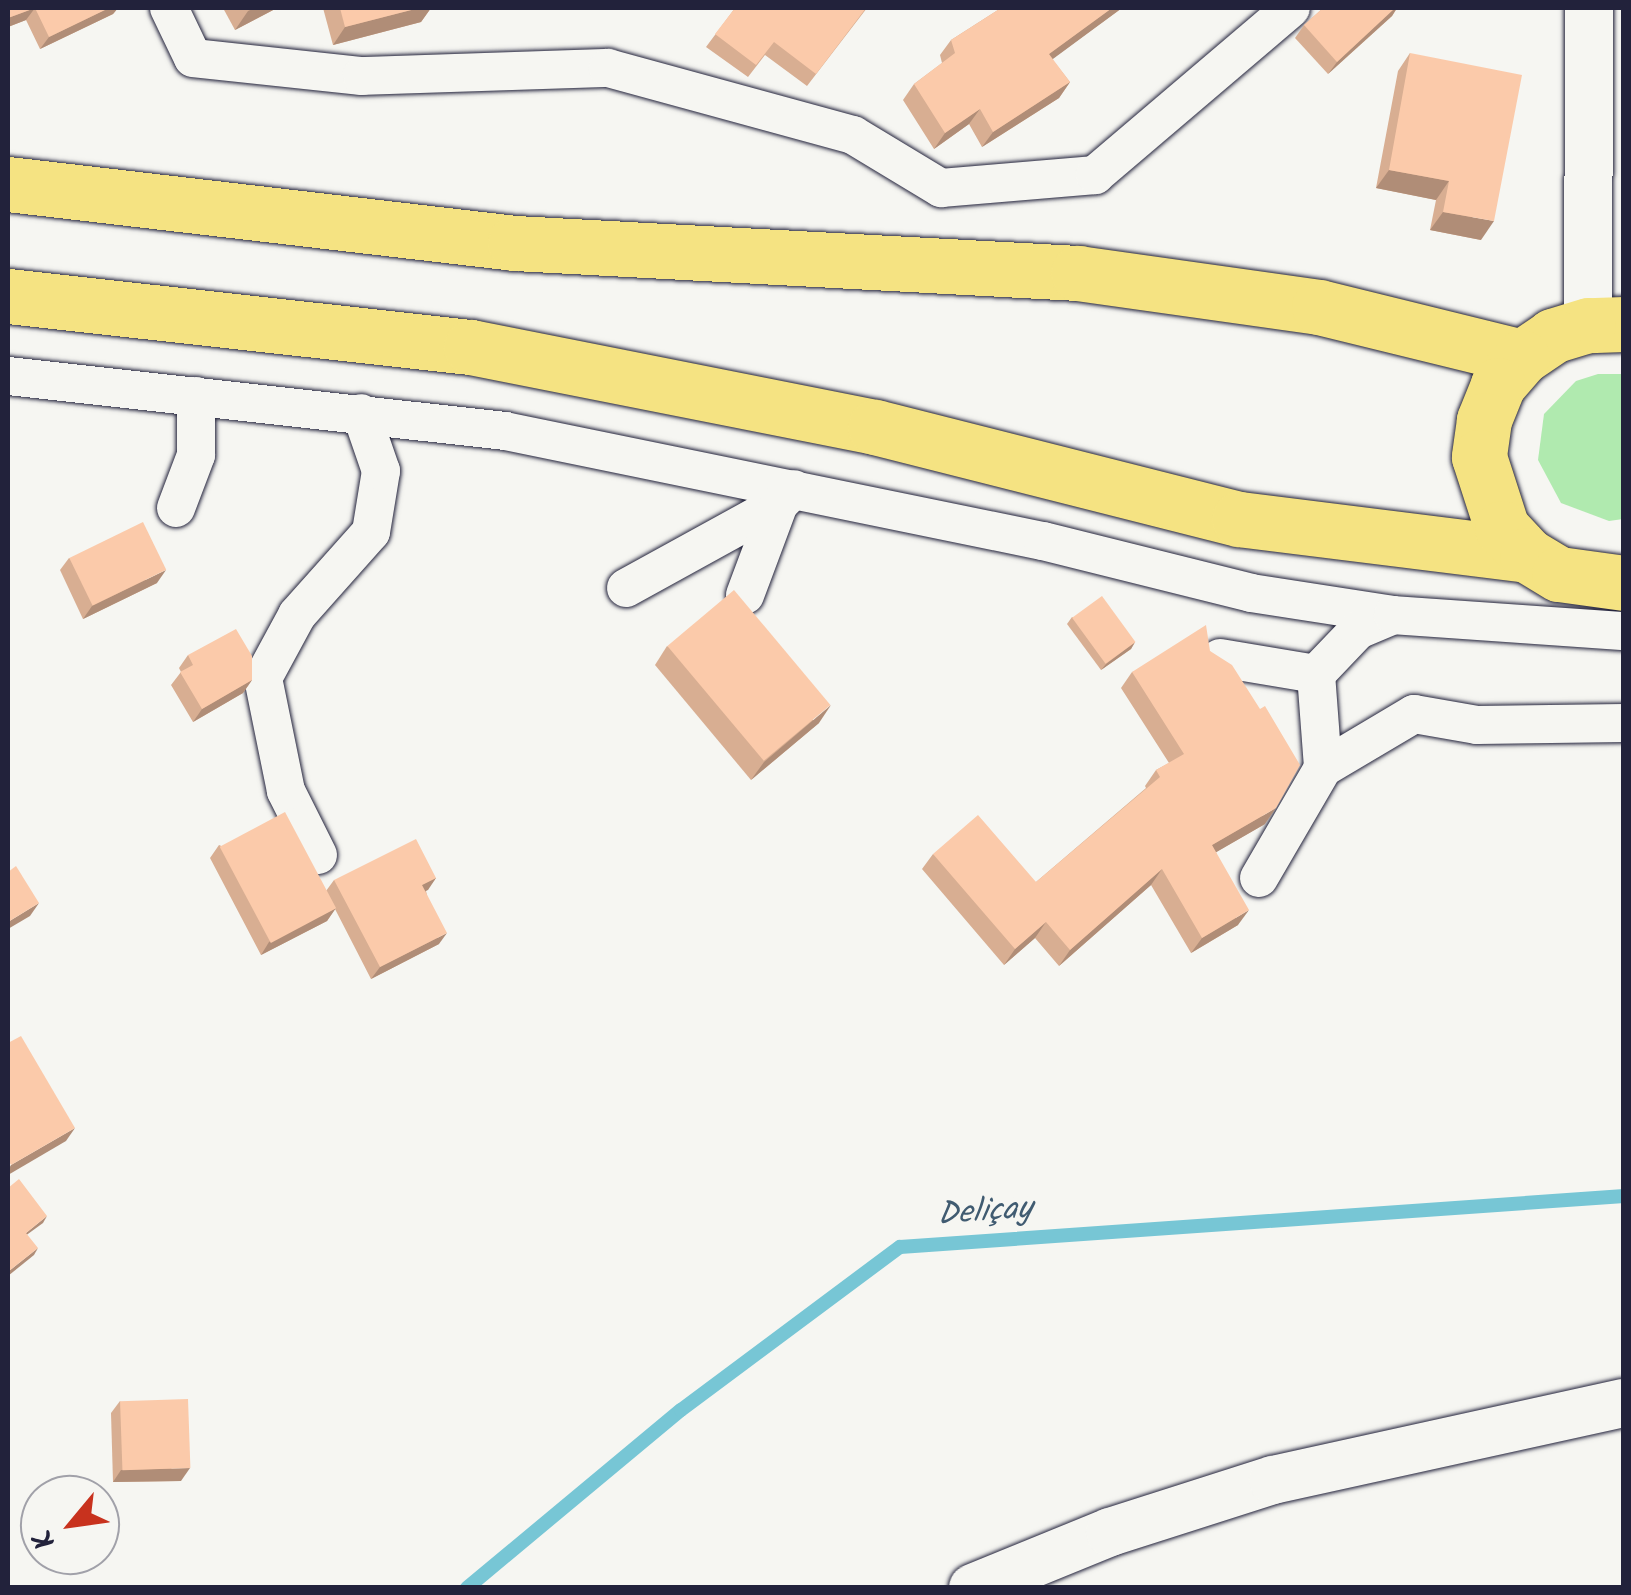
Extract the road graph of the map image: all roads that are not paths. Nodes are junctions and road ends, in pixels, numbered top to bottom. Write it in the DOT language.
graph roads {
  1 [pos="169,8"];
  2 [pos="1291,8"];
  3 [pos="1589,8"];
  4 [pos="8,184"];
  5 [pos="8,296"];
  6 [pos="1606,324"];
  7 [pos="1522,357"];
  8 [pos="8,376"];
  9 [pos="196,396"];
  10 [pos="361,414"];
  11 [pos="787,496"];
  12 [pos="176,508"];
  13 [pos="1527,555"];
  14 [pos="1624,584"];
  15 [pos="626,588"];
  16 [pos="745,595"];
  17 [pos="1394,615"];
  18 [pos="1624,631"];
  19 [pos="1220,658"];
  20 [pos="1316,674"];
  21 [pos="1624,724"];
  22 [pos="1323,768"];
  23 [pos="318,856"];
  24 [pos="1259,878"];
  25 [pos="1624,1403"];
  26 [pos="973,1588"];
  1 -- 2 [label="street"];
  3 -- 6 [label="street"];
  4 -- 7 [label="highway"];
  5 -- 13 [label="highway"];
  6 -- 7 [label="highway"];
  7 -- 13 [label="highway"];
  8 -- 9 [label="street"];
  9 -- 10 [label="street"];
  9 -- 12 [label="street"];
  10 -- 11 [label="street"];
  10 -- 23 [label="street"];
  11 -- 15 [label="street"];
  11 -- 16 [label="street"];
  11 -- 17 [label="street"];
  13 -- 14 [label="highway"];
  17 -- 18 [label="street"];
  17 -- 20 [label="street"];
  19 -- 20 [label="street"];
  20 -- 22 [label="street"];
  21 -- 22 [label="street"];
  22 -- 24 [label="street"];
  25 -- 26 [label="street"];
}
